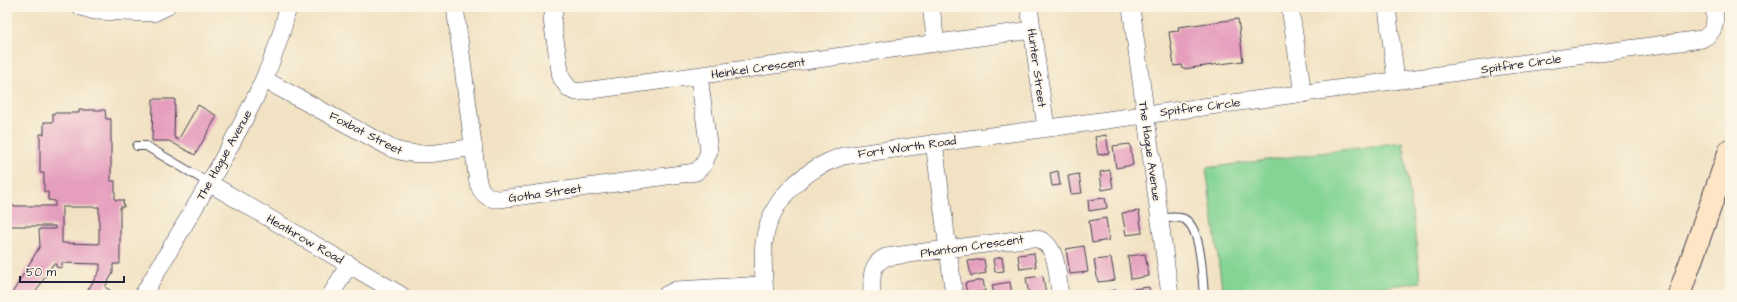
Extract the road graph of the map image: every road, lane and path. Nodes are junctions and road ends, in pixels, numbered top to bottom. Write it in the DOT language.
graph roads {
  1 [pos="81,7"];
  2 [pos="166,7"];
  3 [pos="288,7"];
  4 [pos="455,7"];
  5 [pos="555,7"];
  6 [pos="931,7"];
  7 [pos="1029,7"];
  8 [pos="1131,7"];
  9 [pos="1290,7"];
  10 [pos="1387,7"];
  11 [pos="1714,7"];
  12 [pos="1032,30"];
  13 [pos="936,43"];
  14 [pos="699,76"];
  15 [pos="265,80"];
  16 [pos="1396,81"];
  17 [pos="1303,94"];
  18 [pos="1145,114"];
  19 [pos="1046,128"];
  20 [pos="934,143"];
  21 [pos="137,146"];
  22 [pos="474,147"];
  23 [pos="1730,150"];
  24 [pos="209,183"];
  25 [pos="1160,219"];
  26 [pos="948,250"];
  27 [pos="349,264"];
  28 [pos="764,290"];
  29 [pos="143,295"];
  30 [pos="332,295"];
  31 [pos="401,295"];
  32 [pos="666,295"];
  33 [pos="872,295"];
  34 [pos="954,295"];
  35 [pos="1060,295"];
  36 [pos="1170,295"];
  37 [pos="1204,295"];
  38 [pos="1679,295"];
  1 -- 2 [label="street"];
  3 -- 15 [label="street, The Hague Avenue"];
  4 -- 22 [label="street, Gotha Street"];
  5 -- 14 [label="street, Heinkel Crescent"];
  6 -- 13 [label="street"];
  7 -- 12 [label="street, Hunter Street"];
  8 -- 18 [label="street, The Hague Avenue"];
  9 -- 17 [label="street"];
  10 -- 16 [label="street"];
  11 -- 16 [label="street, Spitfire Circle"];
  12 -- 13 [label="street, Heinkel Crescent"];
  12 -- 19 [label="street, Hunter Street"];
  13 -- 14 [label="street, Heinkel Crescent"];
  14 -- 22 [label="street, Gotha Street"];
  15 -- 22 [label="street, Foxbat Street"];
  15 -- 24 [label="street, The Hague Avenue"];
  16 -- 17 [label="street, Spitfire Circle"];
  17 -- 18 [label="street, Spitfire Circle"];
  18 -- 19 [label="street, Fort Worth Road"];
  18 -- 25 [label="street, The Hague Avenue"];
  19 -- 20 [label="street, Fort Worth Road"];
  20 -- 26 [label="street"];
  20 -- 28 [label="street, Fort Worth Road"];
  21 -- 24 [label="lane"];
  23 -- 38 [label="street"];
  24 -- 27 [label="street, Heathrow Road"];
  24 -- 29 [label="street, The Hague Avenue"];
  25 -- 36 [label="street, The Hague Avenue"];
  25 -- 37 [label="lane"];
  26 -- 33 [label="street, Phantom Crescent"];
  26 -- 34 [label="street"];
  26 -- 35 [label="street, Phantom Crescent"];
  27 -- 30 [label="street"];
  27 -- 31 [label="street, Heathrow Road"];
  28 -- 32 [label="street"];
}
